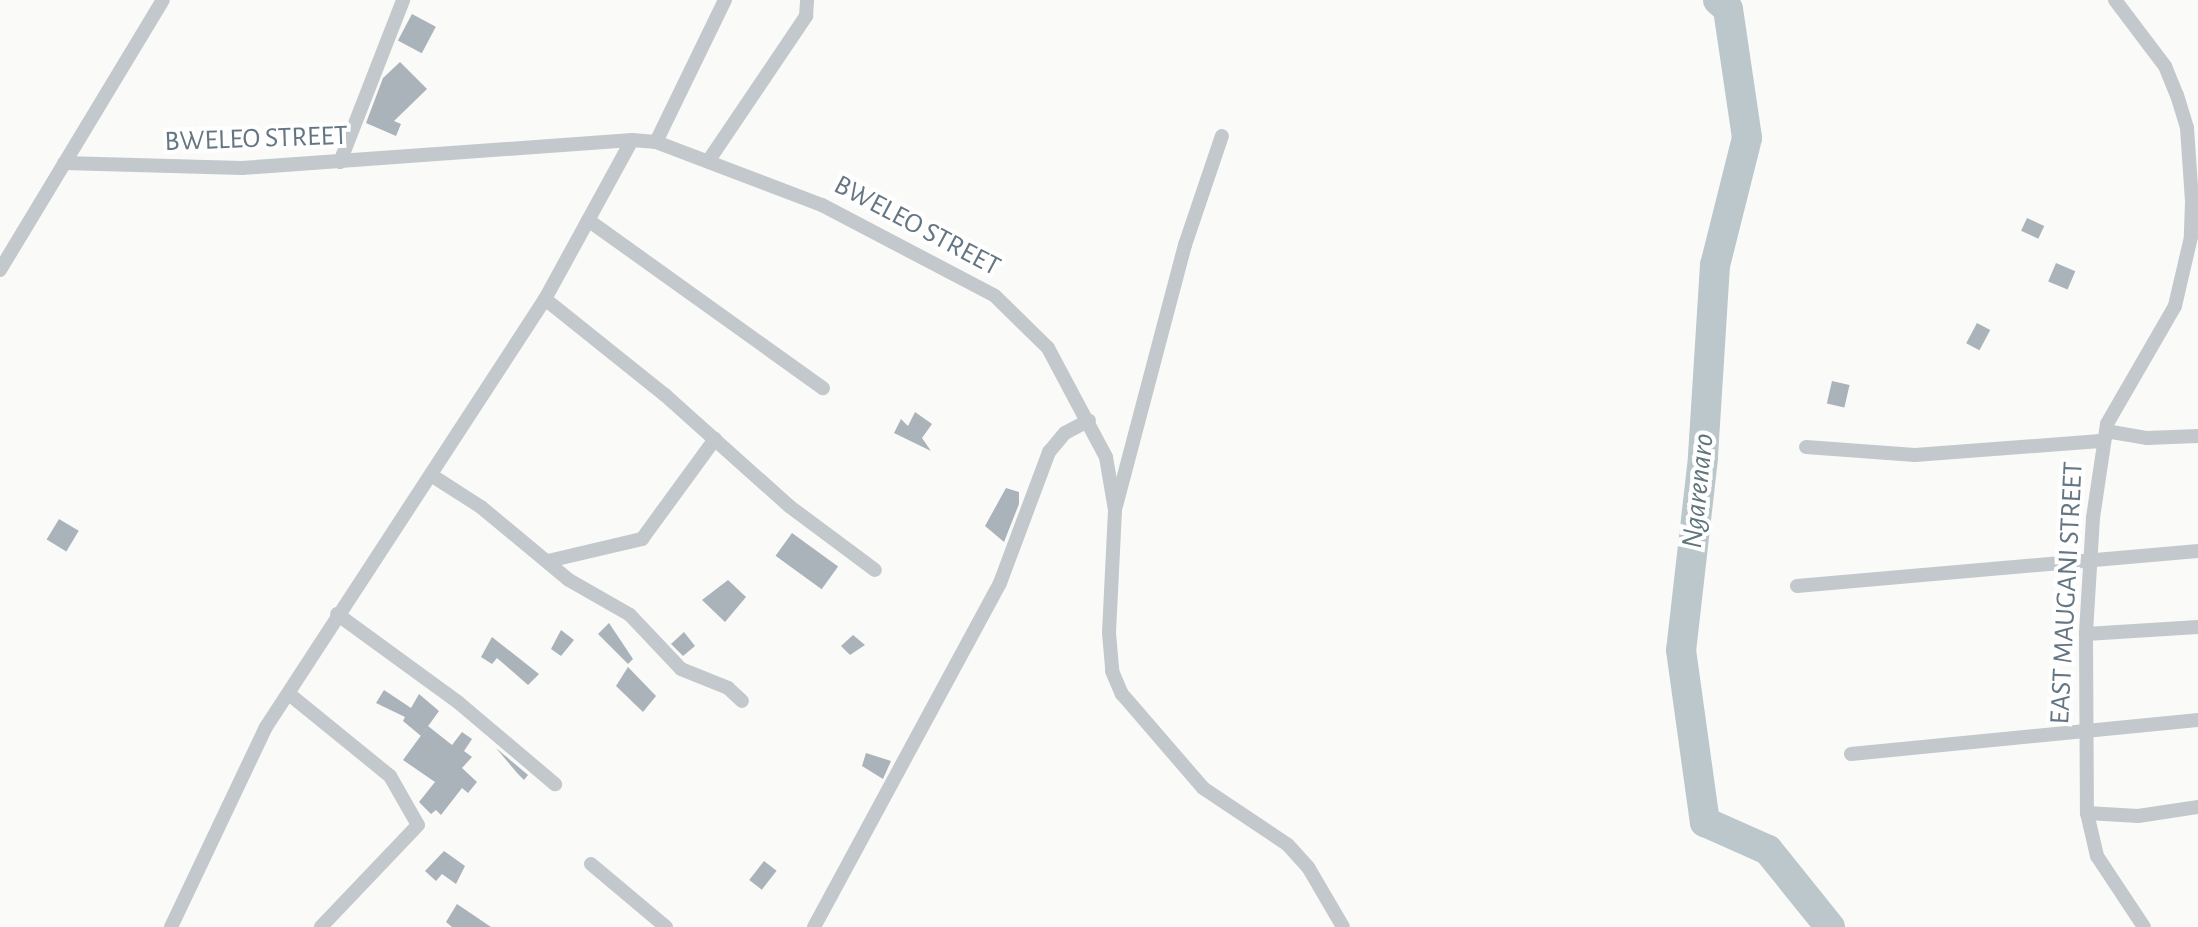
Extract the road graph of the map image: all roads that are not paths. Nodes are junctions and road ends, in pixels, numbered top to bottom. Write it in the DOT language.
graph roads {
  1 [pos="163,0"];
  2 [pos="403,0"];
  3 [pos="725,0"];
  4 [pos="807,0"];
  5 [pos="2115,0"];
  6 [pos="1222,136"];
  7 [pos="632,140"];
  8 [pos="656,142"];
  9 [pos="709,160"];
  10 [pos="340,162"];
  11 [pos="64,163"];
  12 [pos="2195,202"];
  13 [pos="588,220"];
  14 [pos="0,270"];
  15 [pos="545,299"];
  16 [pos="823,388"];
  17 [pos="1089,420"];
  18 [pos="2104,436"];
  19 [pos="2198,436"];
  20 [pos="715,439"];
  21 [pos="1806,447"];
  22 [pos="431,475"];
  23 [pos="1115,510"];
  24 [pos="2198,551"];
  25 [pos="548,561"];
  26 [pos="2091,562"];
  27 [pos="875,570"];
  28 [pos="1797,586"];
  29 [pos="337,614"];
  30 [pos="2198,627"];
  31 [pos="2086,634"];
  32 [pos="289,694"];
  33 [pos="742,701"];
  34 [pos="2198,720"];
  35 [pos="2085,728"];
  36 [pos="1851,754"];
  37 [pos="555,784"];
  38 [pos="2198,807"];
  39 [pos="2087,813"];
  40 [pos="591,864"];
  41 [pos="171,927"];
  42 [pos="321,927"];
  43 [pos="666,927"];
  44 [pos="814,927"];
  45 [pos="1343,927"];
  46 [pos="2144,927"];
  1 -- 11 [label="street"];
  2 -- 10 [label="street"];
  3 -- 8 [label="street"];
  4 -- 9 [label="street"];
  5 -- 12 [label="street, EAST MAUGANI STREET"];
  6 -- 23 [label="street"];
  7 -- 8 [label="street, BWELEO STREET"];
  7 -- 10 [label="street, BWELEO STREET"];
  7 -- 13 [label="street"];
  8 -- 9 [label="street, BWELEO STREET"];
  9 -- 17 [label="street, BWELEO STREET"];
  10 -- 11 [label="street, BWELEO STREET"];
  11 -- 14 [label="street"];
  12 -- 18 [label="street, EAST MAUGANI STREET"];
  13 -- 15 [label="street"];
  13 -- 16 [label="street"];
  15 -- 20 [label="street"];
  15 -- 22 [label="street"];
  17 -- 23 [label="street, BWELEO STREET"];
  17 -- 44 [label="street"];
  18 -- 19 [label="street"];
  18 -- 21 [label="street"];
  18 -- 26 [label="street, EAST MAUGANI STREET"];
  20 -- 25 [label="street"];
  20 -- 27 [label="street"];
  22 -- 25 [label="street"];
  22 -- 29 [label="street"];
  23 -- 45 [label="street, BWELEO STREET"];
  24 -- 26 [label="street"];
  25 -- 33 [label="street"];
  26 -- 28 [label="street"];
  26 -- 31 [label="street, EAST MAUGANI STREET"];
  29 -- 32 [label="street"];
  29 -- 37 [label="street"];
  30 -- 31 [label="street"];
  31 -- 35 [label="street, EAST MAUGANI STREET"];
  32 -- 41 [label="street"];
  32 -- 42 [label="street"];
  34 -- 35 [label="street"];
  35 -- 36 [label="street"];
  35 -- 39 [label="street, EAST MAUGANI STREET"];
  38 -- 39 [label="street"];
  39 -- 46 [label="street, EAST MAUGANI STREET"];
  40 -- 43 [label="street"];
}
